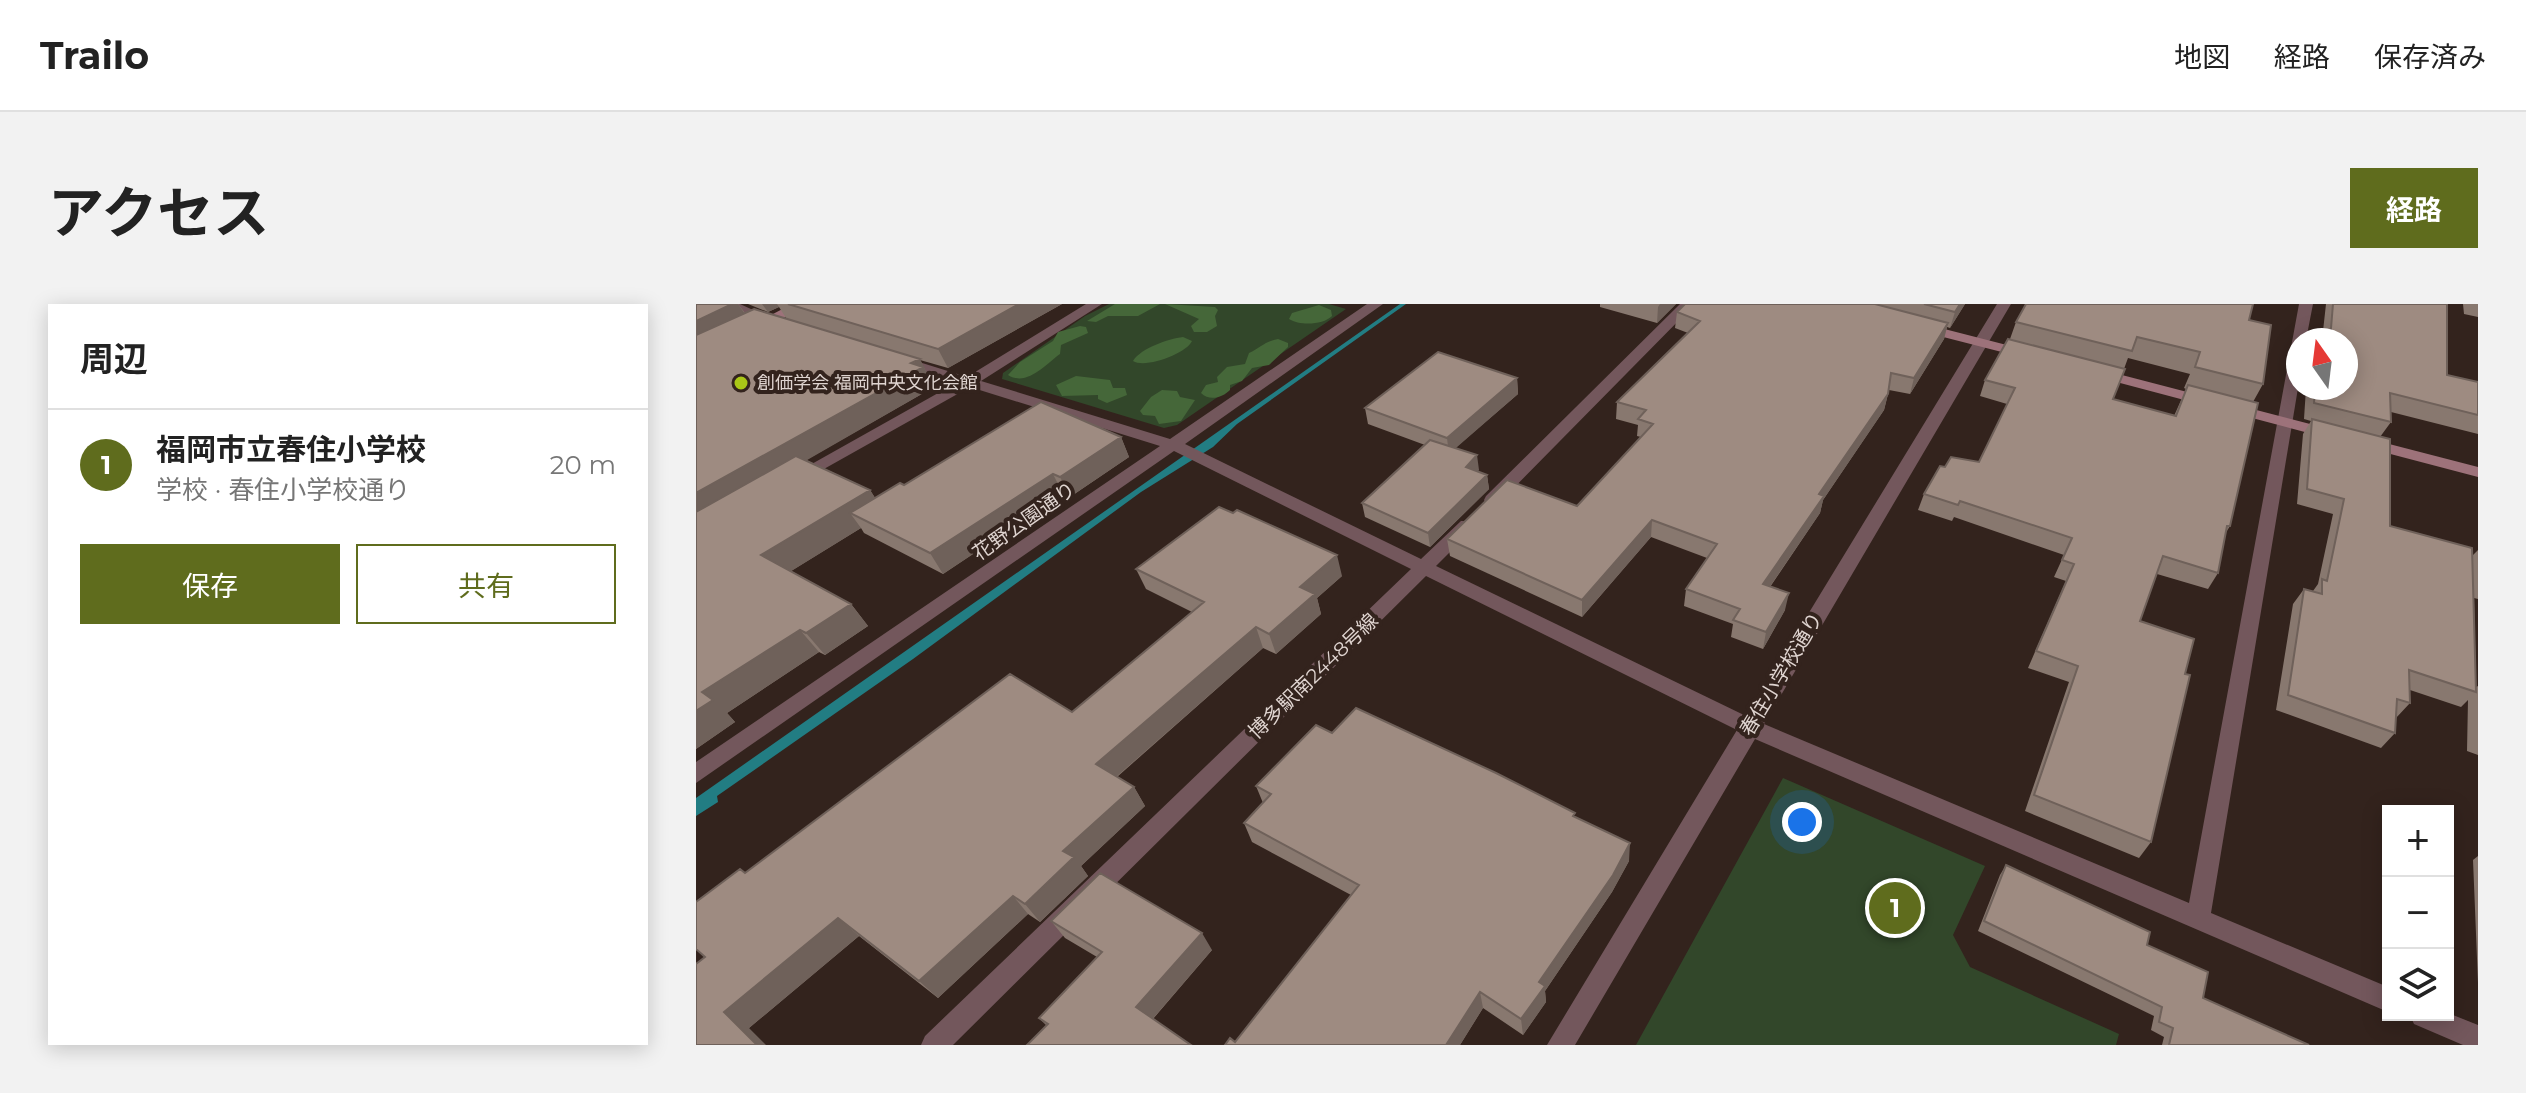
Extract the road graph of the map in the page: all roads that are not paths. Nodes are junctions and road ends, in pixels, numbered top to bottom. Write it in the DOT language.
graph roads {
  1 [pos="729,304"];
  2 [pos="803,304"];
  3 [pos="1095,304"];
  4 [pos="1376,304"];
  5 [pos="1688,304"];
  6 [pos="2004,304"];
  7 [pos="2306,304"];
  8 [pos="776,323"];
  9 [pos="1905,323"];
  10 [pos="2301,328"];
  11 [pos="739,334"];
  12 [pos="1981,342"];
  13 [pos="890,358"];
  14 [pos="2041,358"];
  15 [pos="2072,366"];
  16 [pos="967,380"];
  17 [pos="2288,400"];
  18 [pos="2284,422"];
  19 [pos="1174,445"];
  20 [pos="2478,472"];
  21 [pos="777,488"];
  22 [pos="1424,568"];
  23 [pos="1749,727"];
  24 [pos="696,774"];
  25 [pos="2198,920"];
  26 [pos="2382,997"];
  27 [pos="2437,1021"];
  28 [pos="2478,1038"];
  29 [pos="934,1045"];
  30 [pos="1560,1045"];
  1 -- 8 [label="street"];
  2 -- 8 [label="street"];
  3 -- 16 [label="street"];
  4 -- 19 [label="street, 花野公園通り"];
  5 -- 22 [label="street, 博多駅南2448号線"];
  6 -- 12 [label="street, 春住小学校通り"];
  7 -- 10 [label="street"];
  8 -- 11 [label="street"];
  9 -- 12 [label="street"];
  12 -- 14 [label="street"];
  12 -- 23 [label="street, 春住小学校通り"];
  13 -- 16 [label="street"];
  15 -- 18 [label="street"];
  16 -- 19 [label="street"];
  16 -- 21 [label="street"];
  17 -- 18 [label="street"];
  18 -- 20 [label="street"];
  18 -- 25 [label="street"];
  19 -- 22 [label="street"];
  19 -- 24 [label="street, 花野公園通り"];
  22 -- 23 [label="street"];
  22 -- 29 [label="street, 博多駅南2448号線"];
  23 -- 25 [label="street"];
  23 -- 30 [label="street, 春住小学校通り"];
  25 -- 26 [label="street"];
  27 -- 28 [label="street"];
}
